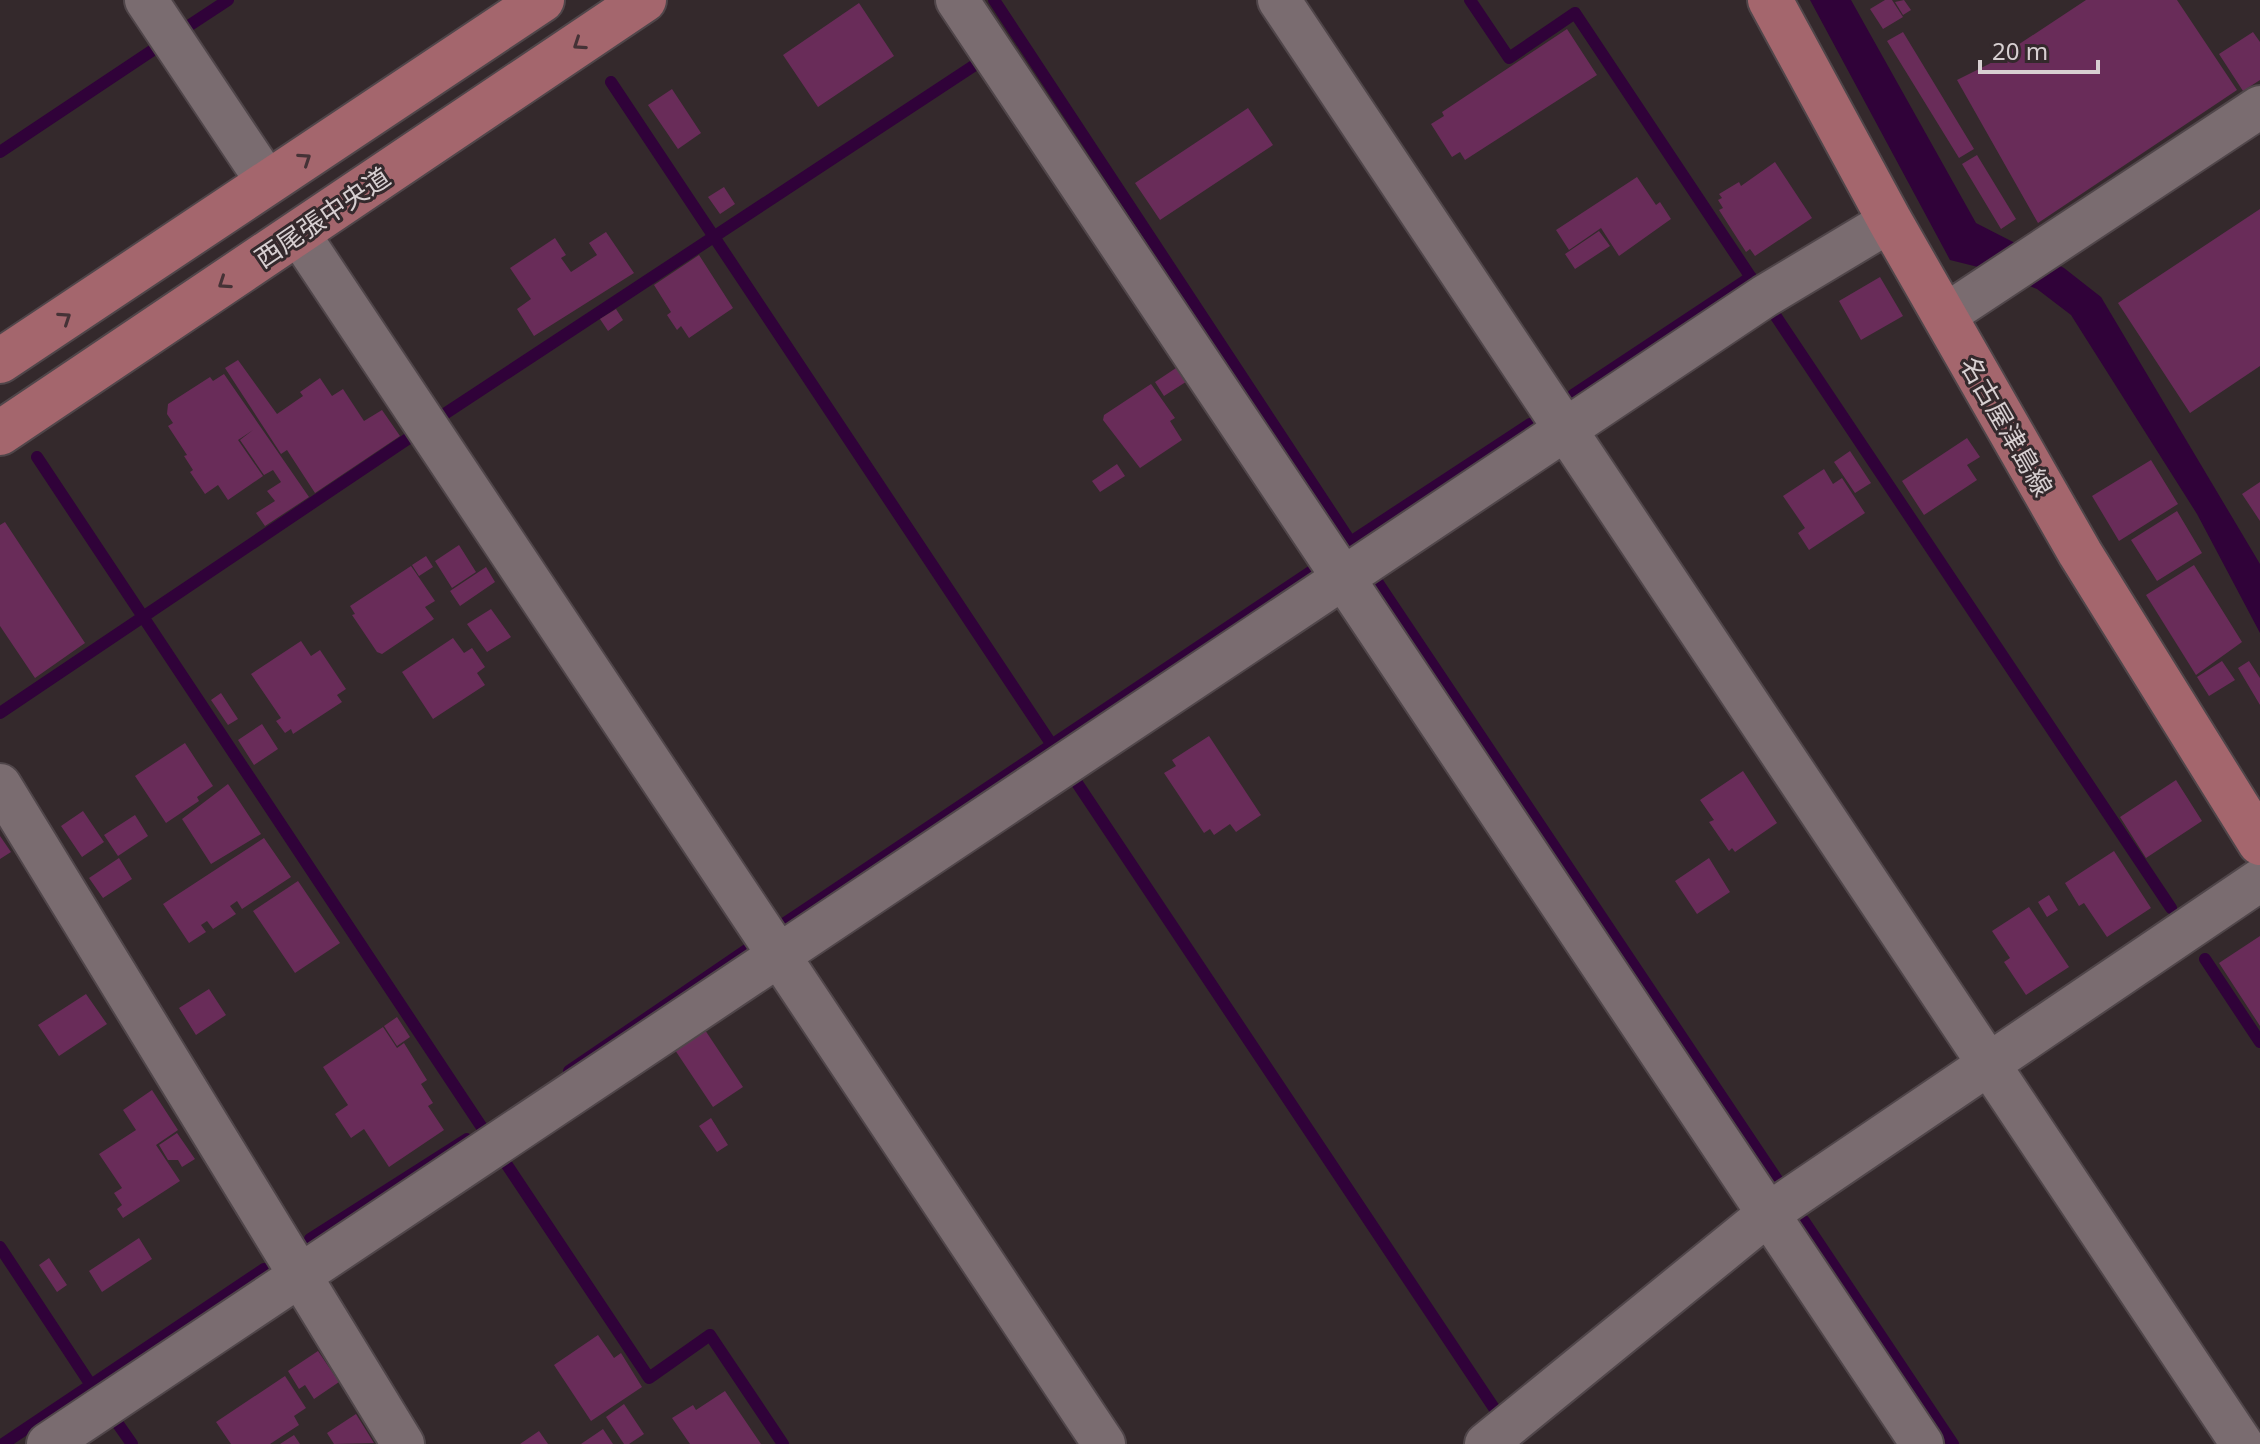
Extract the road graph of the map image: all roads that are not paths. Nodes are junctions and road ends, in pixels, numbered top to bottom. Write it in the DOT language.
graph roads {
  1 [pos="146,0"];
  2 [pos="542,0"];
  3 [pos="644,0"];
  4 [pos="957,0"];
  5 [pos="1279,0"];
  6 [pos="1770,0"];
  7 [pos="2260,107"];
  8 [pos="268,183"];
  9 [pos="1890,221"];
  10 [pos="298,233"];
  11 [pos="1944,316"];
  12 [pos="0,361"];
  13 [pos="1566,430"];
  14 [pos="0,433"];
  15 [pos="1344,579"];
  16 [pos="0,785"];
  17 [pos="2260,843"];
  18 [pos="2260,880"];
  19 [pos="780,957"];
  20 [pos="1989,1064"];
  21 [pos="1768,1214"];
  22 [pos="300,1276"];
  23 [pos="48,1444"];
  24 [pos="403,1444"];
  25 [pos="1104,1444"];
  26 [pos="1486,1444"];
  27 [pos="1922,1444"];
  28 [pos="2242,1444"];
  1 -- 8 [label="street"];
  8 -- 2 [label="main road, one-way"];
  3 -- 10 [label="main road, 西尾張中央道, one-way"];
  4 -- 15 [label="street"];
  5 -- 13 [label="street"];
  6 -- 9 [label="main road, 名古屋津島線"];
  7 -- 11 [label="street"];
  12 -- 8 [label="main road, one-way"];
  9 -- 11 [label="main road, 名古屋津島線"];
  9 -- 13 [label="street"];
  10 -- 14 [label="main road, 西尾張中央道, one-way"];
  10 -- 19 [label="street"];
  11 -- 17 [label="main road, 名古屋津島線"];
  13 -- 15 [label="street"];
  13 -- 20 [label="street"];
  15 -- 19 [label="street"];
  15 -- 21 [label="street"];
  16 -- 22 [label="street"];
  18 -- 20 [label="street"];
  19 -- 22 [label="street"];
  19 -- 25 [label="street"];
  20 -- 21 [label="street"];
  20 -- 28 [label="street"];
  21 -- 26 [label="street"];
  21 -- 27 [label="street"];
  22 -- 23 [label="street"];
  22 -- 24 [label="street"];
}
